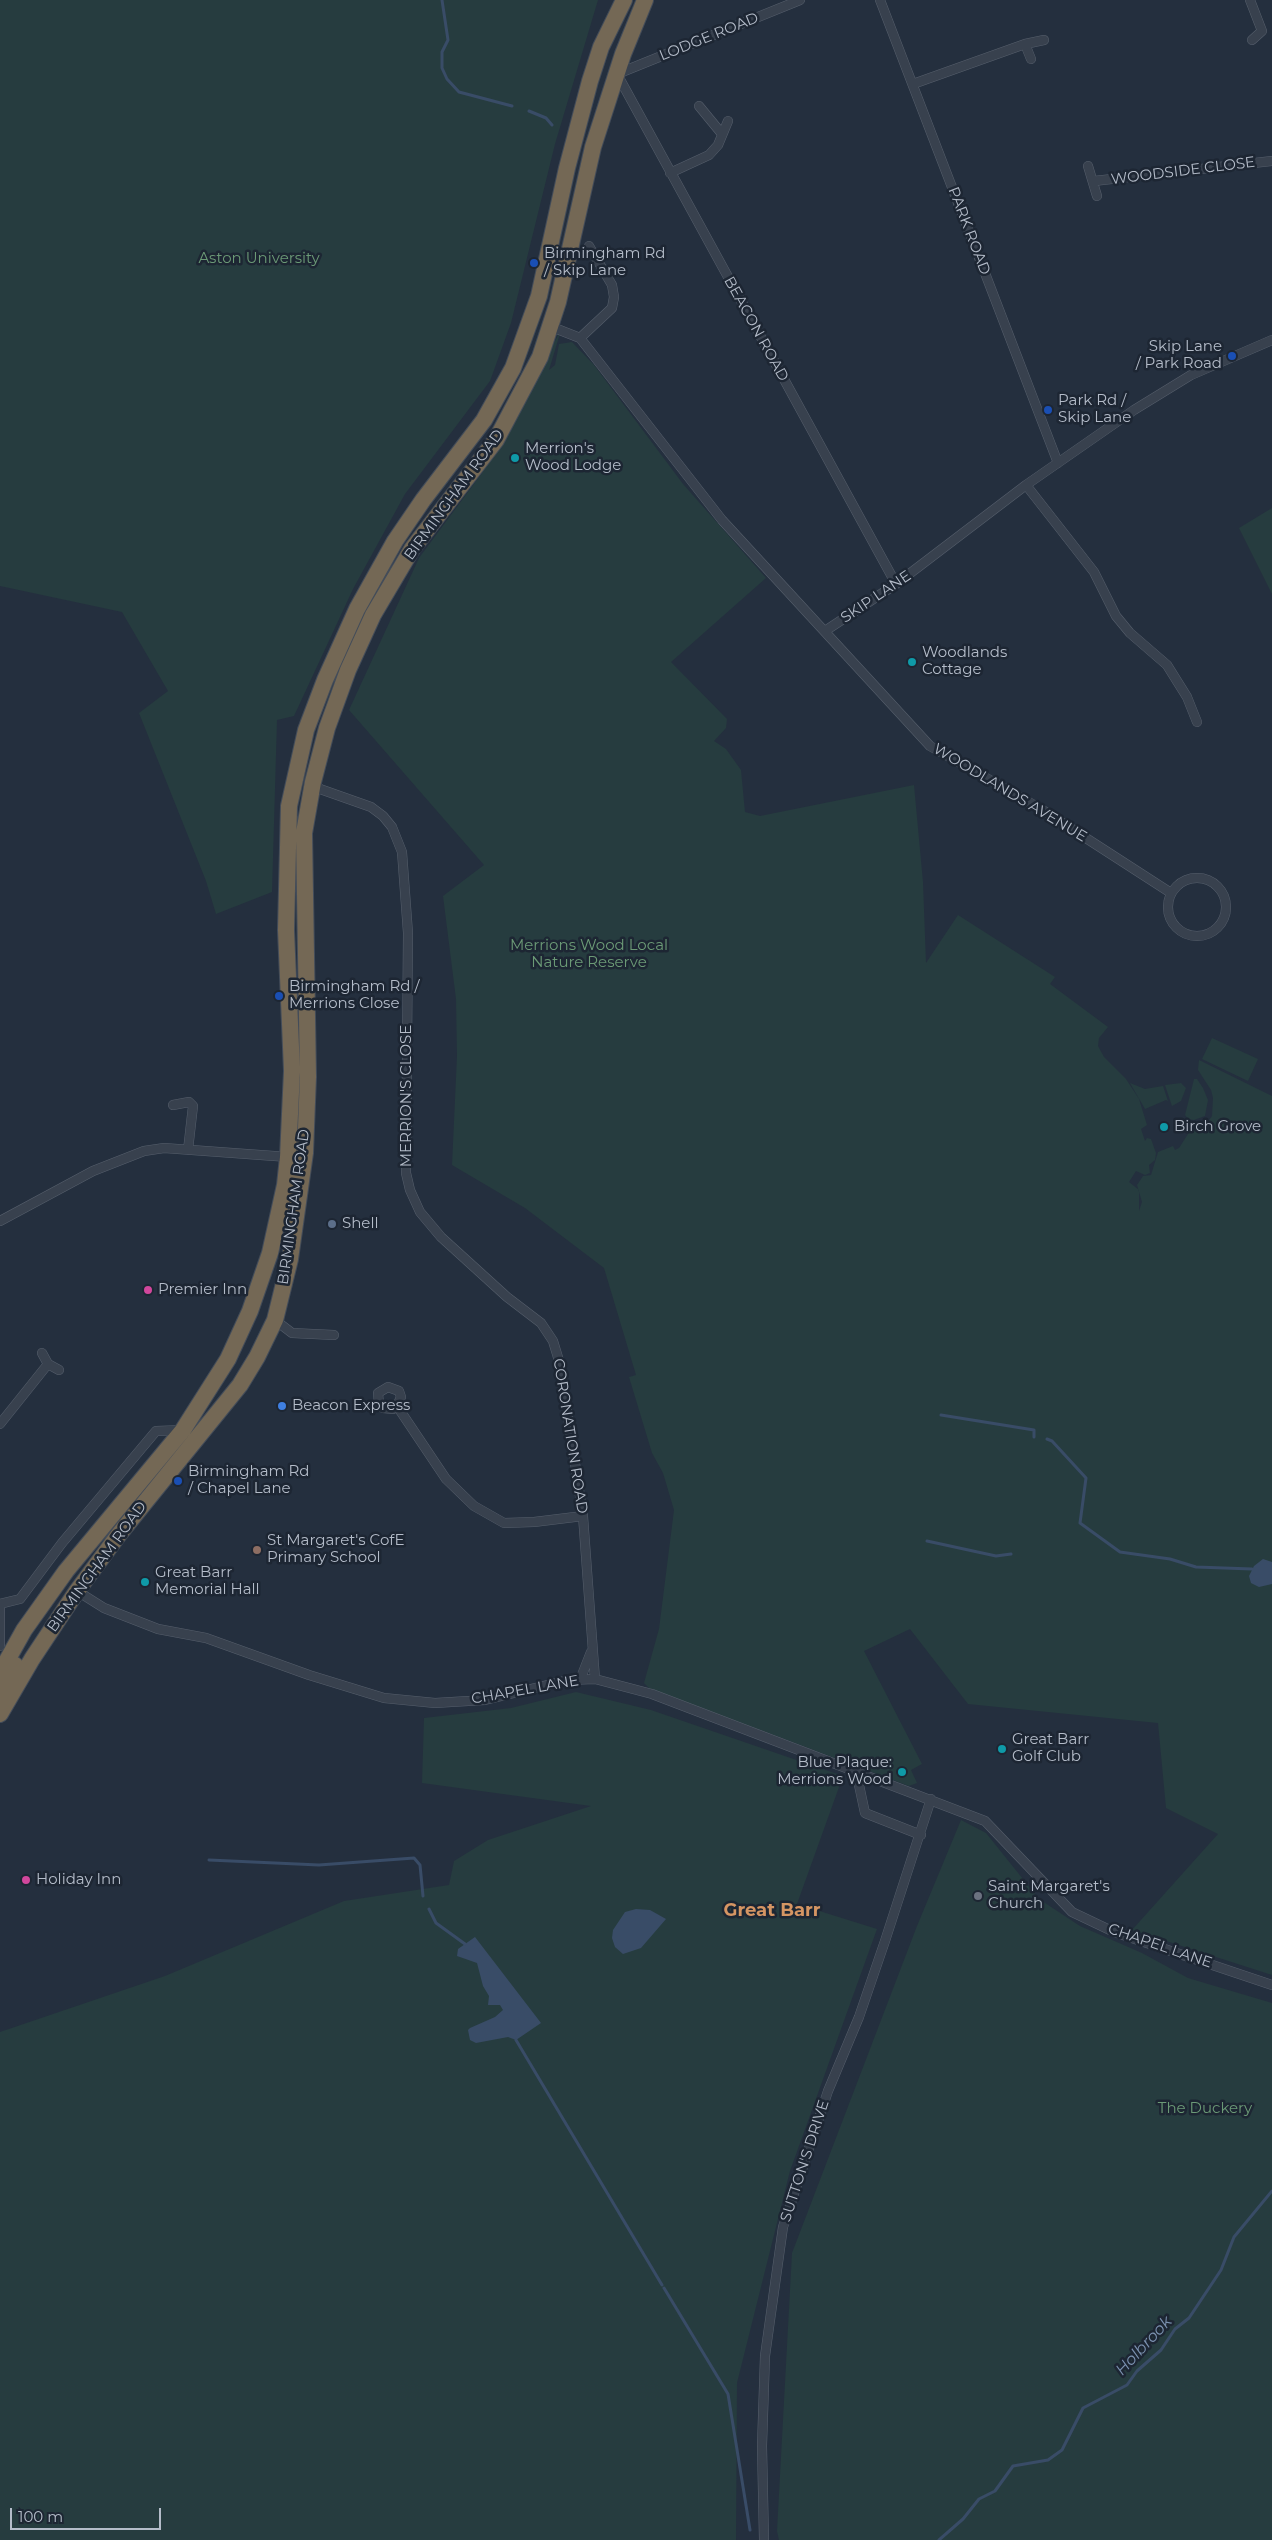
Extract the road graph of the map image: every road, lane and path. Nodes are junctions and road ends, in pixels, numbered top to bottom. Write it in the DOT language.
graph roads {
  1 [pos="624,0"];
  2 [pos="645,0"];
  3 [pos="800,0"];
  4 [pos="880,0"];
  5 [pos="1250,0"];
  6 [pos="1044,40"];
  7 [pos="1252,40"];
  8 [pos="1024,44"];
  9 [pos="601,47"];
  10 [pos="624,51"];
  11 [pos="1031,59"];
  12 [pos="617,74"];
  13 [pos="913,84"];
  14 [pos="587,94"];
  15 [pos="608,99"];
  16 [pos="699,105"];
  17 [pos="728,121"];
  18 [pos="722,134"];
  19 [pos="1272,161"];
  20 [pos="1088,166"];
  21 [pos="670,173"];
  22 [pos="1094,181"];
  23 [pos="1097,196"];
  24 [pos="589,246"];
  25 [pos="552,327"];
  26 [pos="580,338"];
  27 [pos="1272,340"];
  28 [pos="1058,463"];
  29 [pos="1026,485"];
  30 [pos="896,584"];
  31 [pos="825,631"];
  32 [pos="1197,722"];
  33 [pos="298,767"];
  34 [pos="314,777"];
  35 [pos="291,797"];
  36 [pos="310,799"];
  37 [pos="1171,893"];
  38 [pos="173,1105"];
  39 [pos="188,1150"];
  40 [pos="288,1157"];
  41 [pos="410,1190"];
  42 [pos="0,1222"];
  43 [pos="275,1320"];
  44 [pos="267,1335"];
  45 [pos="334,1336"];
  46 [pos="42,1353"];
  47 [pos="228,1359"];
  48 [pos="48,1364"];
  49 [pos="59,1370"];
  50 [pos="214,1381"];
  51 [pos="397,1406"];
  52 [pos="0,1424"];
  53 [pos="183,1430"];
  54 [pos="583,1516"];
  55 [pos="77,1591"];
  56 [pos="0,1606"];
  57 [pos="0,1646"];
  58 [pos="592,1652"];
  59 [pos="0,1673"];
  60 [pos="595,1679"];
  61 [pos="580,1680"];
  62 [pos="0,1691"];
  63 [pos="0,1714"];
  64 [pos="856,1771"];
  65 [pos="931,1799"];
  66 [pos="921,1835"];
  67 [pos="1272,1985"];
  68 [pos="764,2540"];
  1 -- 9 [label="highway, BIRMINGHAM ROAD"];
  2 -- 10 [label="highway, BIRMINGHAM ROAD"];
  3 -- 12 [label="street, LODGE ROAD"];
  4 -- 13 [label="street, PARK ROAD"];
  5 -- 7 [label="street"];
  6 -- 8 [label="street"];
  8 -- 11 [label="street"];
  8 -- 13 [label="street"];
  9 -- 10 [label="highway"];
  9 -- 14 [label="highway, BIRMINGHAM ROAD"];
  10 -- 12 [label="highway, BIRMINGHAM ROAD"];
  12 -- 15 [label="highway, BIRMINGHAM ROAD"];
  12 -- 21 [label="street, BEACON ROAD"];
  13 -- 28 [label="street, PARK ROAD"];
  14 -- 15 [label="highway"];
  14 -- 33 [label="highway, BIRMINGHAM ROAD"];
  15 -- 25 [label="highway, BIRMINGHAM ROAD"];
  16 -- 18 [label="street"];
  17 -- 18 [label="street"];
  18 -- 21 [label="street"];
  19 -- 22 [label="street, WOODSIDE CLOSE"];
  20 -- 22 [label="street, WOODSIDE CLOSE"];
  21 -- 30 [label="street, BEACON ROAD"];
  22 -- 23 [label="street, WOODSIDE CLOSE"];
  24 -- 26 [label="street"];
  25 -- 26 [label="street"];
  25 -- 34 [label="highway, BIRMINGHAM ROAD"];
  26 -- 31 [label="street, SKIP LANE"];
  27 -- 28 [label="street, SKIP LANE"];
  28 -- 29 [label="street, SKIP LANE"];
  29 -- 30 [label="street, SKIP LANE"];
  29 -- 32 [label="street"];
  30 -- 31 [label="street, SKIP LANE"];
  31 -- 37 [label="street, WOODLANDS AVENUE"];
  33 -- 34 [label="highway"];
  33 -- 35 [label="highway, BIRMINGHAM ROAD"];
  34 -- 36 [label="highway, BIRMINGHAM ROAD"];
  34 -- 41 [label="street, MERRION'S CLOSE"];
  35 -- 36 [label="highway"];
  35 -- 40 [label="highway, BIRMINGHAM ROAD"];
  36 -- 43 [label="highway, BIRMINGHAM ROAD"];
  37 -- 37 [label="street"];
  38 -- 39 [label="street"];
  39 -- 40 [label="street"];
  39 -- 42 [label="street"];
  40 -- 47 [label="highway, BIRMINGHAM ROAD"];
  41 -- 54 [label="street, CORONATION ROAD"];
  43 -- 44 [label="highway, BIRMINGHAM ROAD"];
  43 -- 45 [label="street"];
  43 -- 47 [label="highway"];
  44 -- 50 [label="highway"];
  44 -- 55 [label="highway, BIRMINGHAM ROAD"];
  46 -- 48 [label="street"];
  47 -- 50 [label="highway, BIRMINGHAM ROAD"];
  48 -- 49 [label="street"];
  48 -- 52 [label="street"];
  50 -- 53 [label="highway, BIRMINGHAM ROAD"];
  51 -- 54 [label="street"];
  53 -- 56 [label="street"];
  53 -- 59 [label="highway, BIRMINGHAM ROAD"];
  54 -- 58 [label="street, CORONATION ROAD"];
  55 -- 61 [label="street, CHAPEL LANE"];
  55 -- 62 [label="highway"];
  55 -- 63 [label="highway, BIRMINGHAM ROAD"];
  56 -- 57 [label="street"];
  58 -- 60 [label="street, CORONATION ROAD"];
  58 -- 61 [label="street, CORONATION ROAD"];
  60 -- 61 [label="street, CHAPEL LANE"];
  60 -- 64 [label="street, CHAPEL LANE"];
  64 -- 65 [label="street, CHAPEL LANE"];
  64 -- 66 [label="street"];
  65 -- 66 [label="street, SUTTON'S DRIVE"];
  65 -- 67 [label="street, CHAPEL LANE"];
  66 -- 68 [label="street, SUTTON'S DRIVE"];
}
